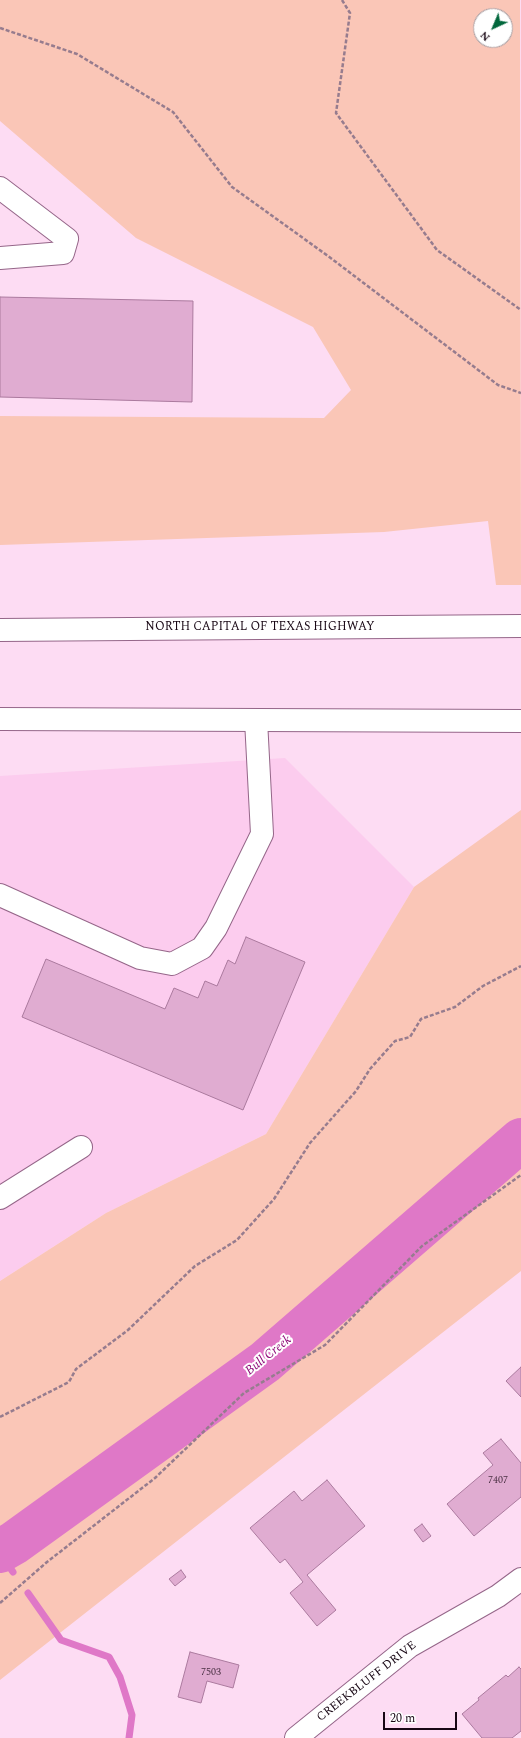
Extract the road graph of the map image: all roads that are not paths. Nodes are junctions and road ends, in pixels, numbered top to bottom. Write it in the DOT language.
graph roads {
  1 [pos="0,188"];
  2 [pos="0,258"];
  3 [pos="521,626"];
  4 [pos="0,630"];
  5 [pos="0,719"];
  6 [pos="256,720"];
  7 [pos="521,722"];
  8 [pos="0,895"];
  9 [pos="81,1147"];
  10 [pos="0,1198"];
  11 [pos="521,1579"];
  12 [pos="296,1738"];
  1 -- 2 [label="main road"];
  3 -- 4 [label="main road, NORTH CAPITAL OF TEXAS HIGHWAY"];
  5 -- 6 [label="main road"];
  6 -- 7 [label="main road"];
  6 -- 8 [label="main road"];
  9 -- 10 [label="main road"];
  11 -- 12 [label="main road, CREEKBLUFF DRIVE"];
}
